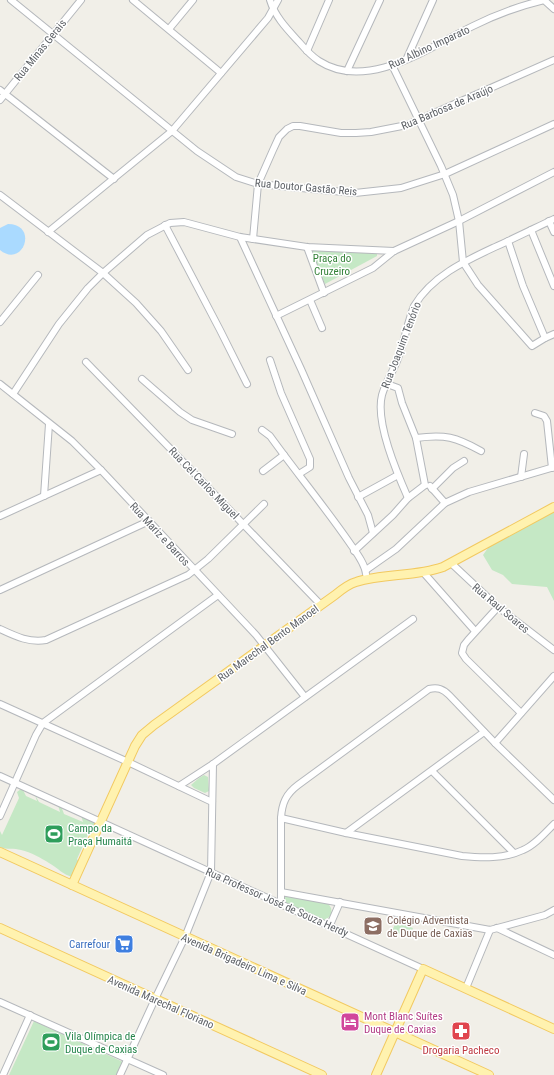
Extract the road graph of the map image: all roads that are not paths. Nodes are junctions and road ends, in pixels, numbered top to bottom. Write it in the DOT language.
graph roads {
  1 [pos="11,0"];
  2 [pos="81,0"];
  3 [pos="133,0"];
  4 [pos="193,0"];
  5 [pos="270,0"];
  6 [pos="278,0"];
  7 [pos="329,0"];
  8 [pos="380,0"];
  9 [pos="434,0"];
  10 [pos="544,0"];
  11 [pos="554,9"];
  12 [pos="274,10"];
  13 [pos="169,29"];
  14 [pos="53,34"];
  15 [pos="307,51"];
  16 [pos="407,58"];
  17 [pos="554,60"];
  18 [pos="392,65"];
  19 [pos="347,71"];
  20 [pos="221,73"];
  21 [pos="2,92"];
  22 [pos="0,100"];
  23 [pos="419,121"];
  24 [pos="554,124"];
  25 [pos="172,131"];
  26 [pos="554,172"];
  27 [pos="445,174"];
  28 [pos="114,179"];
  29 [pos="258,184"];
  30 [pos="0,195"];
  31 [pos="552,220"];
  32 [pos="459,221"];
  33 [pos="165,225"];
  34 [pos="531,230"];
  35 [pos="48,232"];
  36 [pos="554,232"];
  37 [pos="240,237"];
  38 [pos="253,239"];
  39 [pos="508,241"];
  40 [pos="307,247"];
  41 [pos="394,251"];
  42 [pos="463,262"];
  43 [pos="103,273"];
  44 [pos="38,275"];
  45 [pos="554,286"];
  46 [pos="324,293"];
  47 [pos="310,300"];
  48 [pos="276,316"];
  49 [pos="0,322"];
  50 [pos="322,328"];
  51 [pos="554,334"];
  52 [pos="545,338"];
  53 [pos="270,360"];
  54 [pos="86,362"];
  55 [pos="188,370"];
  56 [pos="142,379"];
  57 [pos="0,384"];
  58 [pos="247,384"];
  59 [pos="387,384"];
  60 [pos="13,394"];
  61 [pos="535,413"];
  62 [pos="49,424"];
  63 [pos="262,430"];
  64 [pos="232,434"];
  65 [pos="416,438"];
  66 [pos="482,451"];
  67 [pos="524,454"];
  68 [pos="284,455"];
  69 [pos="464,461"];
  70 [pos="553,468"];
  71 [pos="101,470"];
  72 [pos="264,471"];
  73 [pos="299,474"];
  74 [pos="398,475"];
  75 [pos="521,477"];
  76 [pos="425,485"];
  77 [pos="432,489"];
  78 [pos="44,496"];
  79 [pos="358,497"];
  80 [pos="408,498"];
  81 [pos="445,503"];
  82 [pos="264,504"];
  83 [pos="554,507"];
  84 [pos="0,516"];
  85 [pos="149,521"];
  86 [pos="244,524"];
  87 [pos="373,533"];
  88 [pos="354,551"];
  89 [pos="451,563"];
  90 [pos="366,570"];
  91 [pos="195,571"];
  92 [pos="423,572"];
  93 [pos="367,580"];
  94 [pos="0,590"];
  95 [pos="218,596"];
  96 [pos="321,605"];
  97 [pos="498,607"];
  98 [pos="413,619"];
  99 [pos="0,629"];
  100 [pos="475,631"];
  101 [pos="266,645"];
  102 [pos="554,650"];
  103 [pos="554,676"];
  104 [pos="305,698"];
  105 [pos="0,704"];
  106 [pos="521,713"];
  107 [pos="43,723"];
  108 [pos="484,732"];
  109 [pos="494,743"];
  110 [pos="128,762"];
  111 [pos="213,764"];
  112 [pos="432,771"];
  113 [pos="0,776"];
  114 [pos="15,782"];
  115 [pos="179,786"];
  116 [pos="554,800"];
  117 [pos="212,802"];
  118 [pos="0,816"];
  119 [pos="281,818"];
  120 [pos="100,822"];
  121 [pos="554,824"];
  122 [pos="346,833"];
  123 [pos="0,852"];
  124 [pos="514,853"];
  125 [pos="211,872"];
  126 [pos="72,885"];
  127 [pos="281,892"];
  128 [pos="340,902"];
  129 [pos="280,905"];
  130 [pos="554,910"];
  131 [pos="330,925"];
  132 [pos="0,928"];
  133 [pos="497,928"];
  134 [pos="490,930"];
  135 [pos="186,937"];
  136 [pos="554,955"];
  137 [pos="423,969"];
  138 [pos="466,988"];
  139 [pos="155,999"];
  140 [pos="0,1002"];
  141 [pos="30,1015"];
  142 [pos="554,1029"];
  143 [pos="396,1033"];
  144 [pos="127,1059"];
  145 [pos="3,1075"];
  146 [pos="120,1075"];
  147 [pos="163,1075"];
  148 [pos="322,1075"];
  149 [pos="376,1075"];
  150 [pos="489,1075"];
  1 -- 14 [label="street, Rua Doutor Gastão Reis"];
  2 -- 14 [label="street, Rua Minas Gerais"];
  3 -- 13 [label="street"];
  4 -- 13 [label="street"];
  5 -- 12 [label="street, Rua Albino Imparato"];
  6 -- 12 [label="street"];
  7 -- 15 [label="street"];
  8 -- 19 [label="street"];
  9 -- 16 [label="street"];
  10 -- 11 [label="street"];
  10 -- 16 [label="street, Rua Albino Imparato"];
  12 -- 15 [label="street, Rua Albino Imparato"];
  12 -- 20 [label="street"];
  13 -- 20 [label="street"];
  14 -- 21 [label="street, Rua Minas Gerais"];
  14 -- 25 [label="street, Rua Doutor Gastão Reis"];
  15 -- 19 [label="street, Rua Albino Imparato"];
  16 -- 18 [label="street, Rua Albino Imparato"];
  17 -- 23 [label="street, Rua Barbosa de Araújo"];
  18 -- 19 [label="street, Rua Albino Imparato"];
  18 -- 23 [label="street"];
  20 -- 25 [label="street"];
  21 -- 22 [label="street, Rua Minas Gerais"];
  21 -- 28 [label="street"];
  23 -- 27 [label="street"];
  23 -- 29 [label="street, Rua Barbosa de Araújo"];
  24 -- 27 [label="street, Rua Doutor Gastão Reis"];
  25 -- 28 [label="street"];
  25 -- 29 [label="street, Rua Doutor Gastão Reis"];
  26 -- 32 [label="street"];
  27 -- 29 [label="street, Rua Doutor Gastão Reis"];
  27 -- 32 [label="street"];
  28 -- 35 [label="street"];
  29 -- 38 [label="street, Rua Barbosa de Araújo"];
  30 -- 35 [label="street"];
  31 -- 34 [label="street, Rua Joaquim Tenório"];
  31 -- 36 [label="street"];
  32 -- 41 [label="street"];
  32 -- 42 [label="street"];
  33 -- 37 [label="street"];
  33 -- 43 [label="street"];
  33 -- 58 [label="street"];
  34 -- 39 [label="street, Rua Joaquim Tenório"];
  34 -- 45 [label="street"];
  35 -- 43 [label="street"];
  37 -- 38 [label="street"];
  37 -- 48 [label="street"];
  38 -- 40 [label="street"];
  39 -- 42 [label="street, Rua Joaquim Tenório"];
  39 -- 52 [label="street"];
  40 -- 41 [label="street"];
  40 -- 46 [label="street"];
  41 -- 46 [label="street"];
  42 -- 52 [label="street"];
  42 -- 59 [label="street, Rua Joaquim Tenório"];
  43 -- 55 [label="street"];
  43 -- 60 [label="street"];
  44 -- 49 [label="street"];
  46 -- 47 [label="street"];
  47 -- 48 [label="street"];
  47 -- 50 [label="street"];
  48 -- 79 [label="street"];
  51 -- 52 [label="street"];
  53 -- 73 [label="street"];
  54 -- 86 [label="street, Rua Cel Carlos Miguel"];
  56 -- 64 [label="street"];
  57 -- 60 [label="street, Rua Mariz e Barros"];
  59 -- 65 [label="street"];
  59 -- 74 [label="street, Rua Joaquim Tenório"];
  60 -- 62 [label="street, Rua Mariz e Barros"];
  61 -- 70 [label="street"];
  62 -- 71 [label="street, Rua Mariz e Barros"];
  62 -- 78 [label="street"];
  63 -- 68 [label="street"];
  65 -- 66 [label="street"];
  65 -- 76 [label="street"];
  67 -- 75 [label="street"];
  68 -- 72 [label="street"];
  68 -- 73 [label="street"];
  69 -- 77 [label="street"];
  70 -- 75 [label="street"];
  71 -- 78 [label="street"];
  71 -- 85 [label="street, Rua Mariz e Barros"];
  73 -- 88 [label="street"];
  74 -- 79 [label="street"];
  74 -- 80 [label="street, Rua Joaquim Tenório"];
  75 -- 81 [label="street"];
  76 -- 77 [label="street"];
  76 -- 80 [label="street"];
  77 -- 81 [label="street"];
  78 -- 84 [label="street"];
  79 -- 87 [label="street"];
  80 -- 87 [label="street"];
  81 -- 90 [label="street"];
  82 -- 86 [label="street"];
  83 -- 89 [label="main road, Rua Marechal Bento Manoel"];
  85 -- 91 [label="street, Rua Mariz e Barros"];
  85 -- 94 [label="street"];
  86 -- 91 [label="street"];
  86 -- 96 [label="street, Rua Cel Carlos Miguel"];
  87 -- 88 [label="street"];
  88 -- 90 [label="street"];
  89 -- 92 [label="main road, Rua Marechal Bento Manoel"];
  89 -- 97 [label="street, Rua Raul Soares"];
  90 -- 93 [label="street"];
  91 -- 95 [label="street, Rua Mariz e Barros"];
  91 -- 99 [label="street"];
  92 -- 93 [label="main road, Rua Marechal Bento Manoel"];
  92 -- 100 [label="street"];
  93 -- 96 [label="main road, Rua Marechal Bento Manoel"];
  95 -- 101 [label="street, Rua Mariz e Barros"];
  95 -- 107 [label="street"];
  96 -- 101 [label="main road, Rua Marechal Bento Manoel"];
  97 -- 100 [label="street"];
  97 -- 102 [label="street, Rua Raul Soares"];
  98 -- 104 [label="street"];
  100 -- 106 [label="street"];
  101 -- 104 [label="street, Rua Mariz e Barros"];
  101 -- 110 [label="main road, Rua Marechal Bento Manoel"];
  103 -- 106 [label="street"];
  104 -- 111 [label="street"];
  105 -- 107 [label="street"];
  106 -- 109 [label="street"];
  107 -- 110 [label="street"];
  107 -- 114 [label="street"];
  108 -- 109 [label="street"];
  108 -- 112 [label="street"];
  108 -- 119 [label="street"];
  109 -- 116 [label="street"];
  110 -- 115 [label="street"];
  110 -- 120 [label="main road, Rua Marechal Bento Manoel"];
  111 -- 115 [label="street"];
  111 -- 117 [label="street"];
  112 -- 122 [label="street"];
  112 -- 124 [label="street"];
  113 -- 114 [label="street, Rua Professor José de Souza Herdy"];
  114 -- 118 [label="street"];
  114 -- 120 [label="street, Rua Professor José de Souza Herdy"];
  115 -- 117 [label="street"];
  117 -- 125 [label="street"];
  119 -- 122 [label="street"];
  119 -- 127 [label="street"];
  120 -- 125 [label="street, Rua Professor José de Souza Herdy"];
  120 -- 126 [label="main road, Rua Marechal Bento Manoel"];
  121 -- 124 [label="street"];
  122 -- 124 [label="street"];
  123 -- 126 [label="main road, Avenida Brigadeiro Lima e Silva"];
  125 -- 129 [label="street, Rua Professor José de Souza Herdy"];
  125 -- 135 [label="street"];
  126 -- 135 [label="main road, Avenida Brigadeiro Lima e Silva"];
  127 -- 128 [label="street"];
  127 -- 129 [label="street"];
  128 -- 131 [label="street"];
  128 -- 134 [label="street"];
  129 -- 131 [label="street, Rua Professor José de Souza Herdy"];
  130 -- 133 [label="street"];
  131 -- 137 [label="street, Rua Professor José de Souza Herdy"];
  132 -- 139 [label="main road, Avenida Marechal Floriano"];
  133 -- 134 [label="street"];
  133 -- 136 [label="street"];
  134 -- 138 [label="street"];
  135 -- 139 [label="street"];
  135 -- 143 [label="main road, Avenida Brigadeiro Lima e Silva"];
  137 -- 138 [label="main road, Rua Professor José de Souza Herdy"];
  137 -- 143 [label="main road"];
  138 -- 142 [label="main road, Rua Professor José de Souza Herdy"];
  139 -- 144 [label="street"];
  139 -- 148 [label="main road, Avenida Marechal Floriano"];
  140 -- 141 [label="street"];
  141 -- 144 [label="street"];
  141 -- 145 [label="street"];
  143 -- 149 [label="main road"];
  143 -- 150 [label="main road, Avenida Brigadeiro Lima e Silva"];
  144 -- 146 [label="street"];
  144 -- 147 [label="street"];
}
